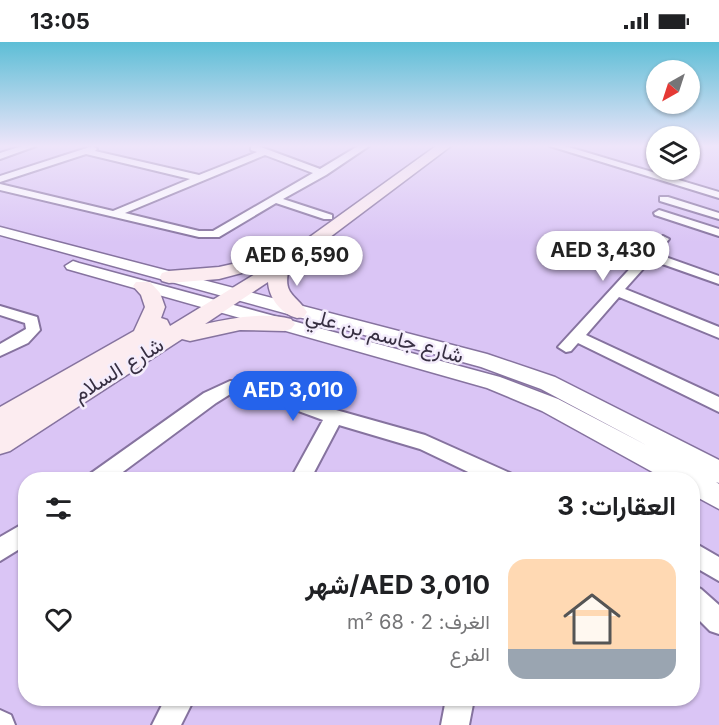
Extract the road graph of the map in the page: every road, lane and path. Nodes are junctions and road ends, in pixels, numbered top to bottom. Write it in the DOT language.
graph roads {
  1 [pos="198,178"];
  2 [pos="315,178"];
  3 [pos="384,178"];
  4 [pos="402,178"];
  5 [pos="660,178"];
  6 [pos="0,187"];
  7 [pos="719,195"];
  8 [pos="664,199"];
  9 [pos="277,200"];
  10 [pos="659,213"];
  11 [pos="114,214"];
  12 [pos="719,216"];
  13 [pos="328,217"];
  14 [pos="0,231"];
  15 [pos="719,233"];
  16 [pos="663,239"];
  17 [pos="0,246"];
  18 [pos="649,255"];
  19 [pos="255,264"];
  20 [pos="281,266"];
  21 [pos="169,277"];
  22 [pos="719,280"];
  23 [pos="143,286"];
  24 [pos="617,291"];
  25 [pos="218,299"];
  26 [pos="0,310"];
  27 [pos="291,318"];
  28 [pos="719,333"];
  29 [pos="151,339"];
  30 [pos="0,351"];
  31 [pos="35,399"];
  32 [pos="0,404"];
  33 [pos="719,405"];
  34 [pos="334,417"];
  35 [pos="0,420"];
  36 [pos="0,443"];
  37 [pos="108,472"];
  38 [pos="304,472"];
  39 [pos="488,472"];
  40 [pos="674,472"];
  41 [pos="719,472"];
  42 [pos="700,486"];
  43 [pos="719,497"];
  44 [pos="18,538"];
  45 [pos="0,550"];
  46 [pos="700,558"];
  47 [pos="719,570"];
  48 [pos="700,604"];
  49 [pos="719,622"];
  50 [pos="176,706"];
  51 [pos="459,706"];
  52 [pos="166,725"];
  53 [pos="455,725"];
  1 -- 11 [label="street"];
  2 -- 9 [label="street"];
  3 -- 13 [label="main road"];
  4 -- 20 [label="main road"];
  5 -- 7 [label="street"];
  6 -- 11 [label="street"];
  8 -- 12 [label="street"];
  9 -- 11 [label="street"];
  9 -- 13 [label="street"];
  10 -- 15 [label="street"];
  13 -- 19 [label="main road"];
  14 -- 21 [label="street, شارع جاسم بن علي"];
  16 -- 18 [label="street"];
  17 -- 23 [label="street, شارع جاسم بن علي"];
  18 -- 22 [label="street"];
  18 -- 24 [label="street"];
  19 -- 21 [label="main road"];
  19 -- 25 [label="main road"];
  20 -- 25 [label="main road"];
  20 -- 27 [label="main road"];
  21 -- 25 [label="street, شارع جاسم بن علي"];
  23 -- 25 [label="street, شارع جاسم بن علي"];
  23 -- 29 [label="main road"];
  24 -- 28 [label="street"];
  24 -- 33 [label="street"];
  25 -- 27 [label="street, شارع جاسم بن علي"];
  25 -- 29 [label="main road, شارع السلام"];
  26 -- 30 [label="street"];
  27 -- 29 [label="main road"];
  27 -- 40 [label="street, شارع جاسم بن علي"];
  27 -- 41 [label="street, شارع جاسم بن علي"];
  29 -- 31 [label="main road, شارع السلام"];
  29 -- 36 [label="main road, شارع السلام"];
  31 -- 32 [label="street"];
  31 -- 35 [label="main road, شارع السلام"];
  34 -- 37 [label="street"];
  34 -- 38 [label="street"];
  34 -- 39 [label="street"];
  42 -- 43 [label="street, شارع جاسم بن علي"];
  44 -- 45 [label="street"];
  46 -- 47 [label="street"];
  48 -- 49 [label="street"];
  50 -- 52 [label="street"];
  51 -- 53 [label="street"];
}
